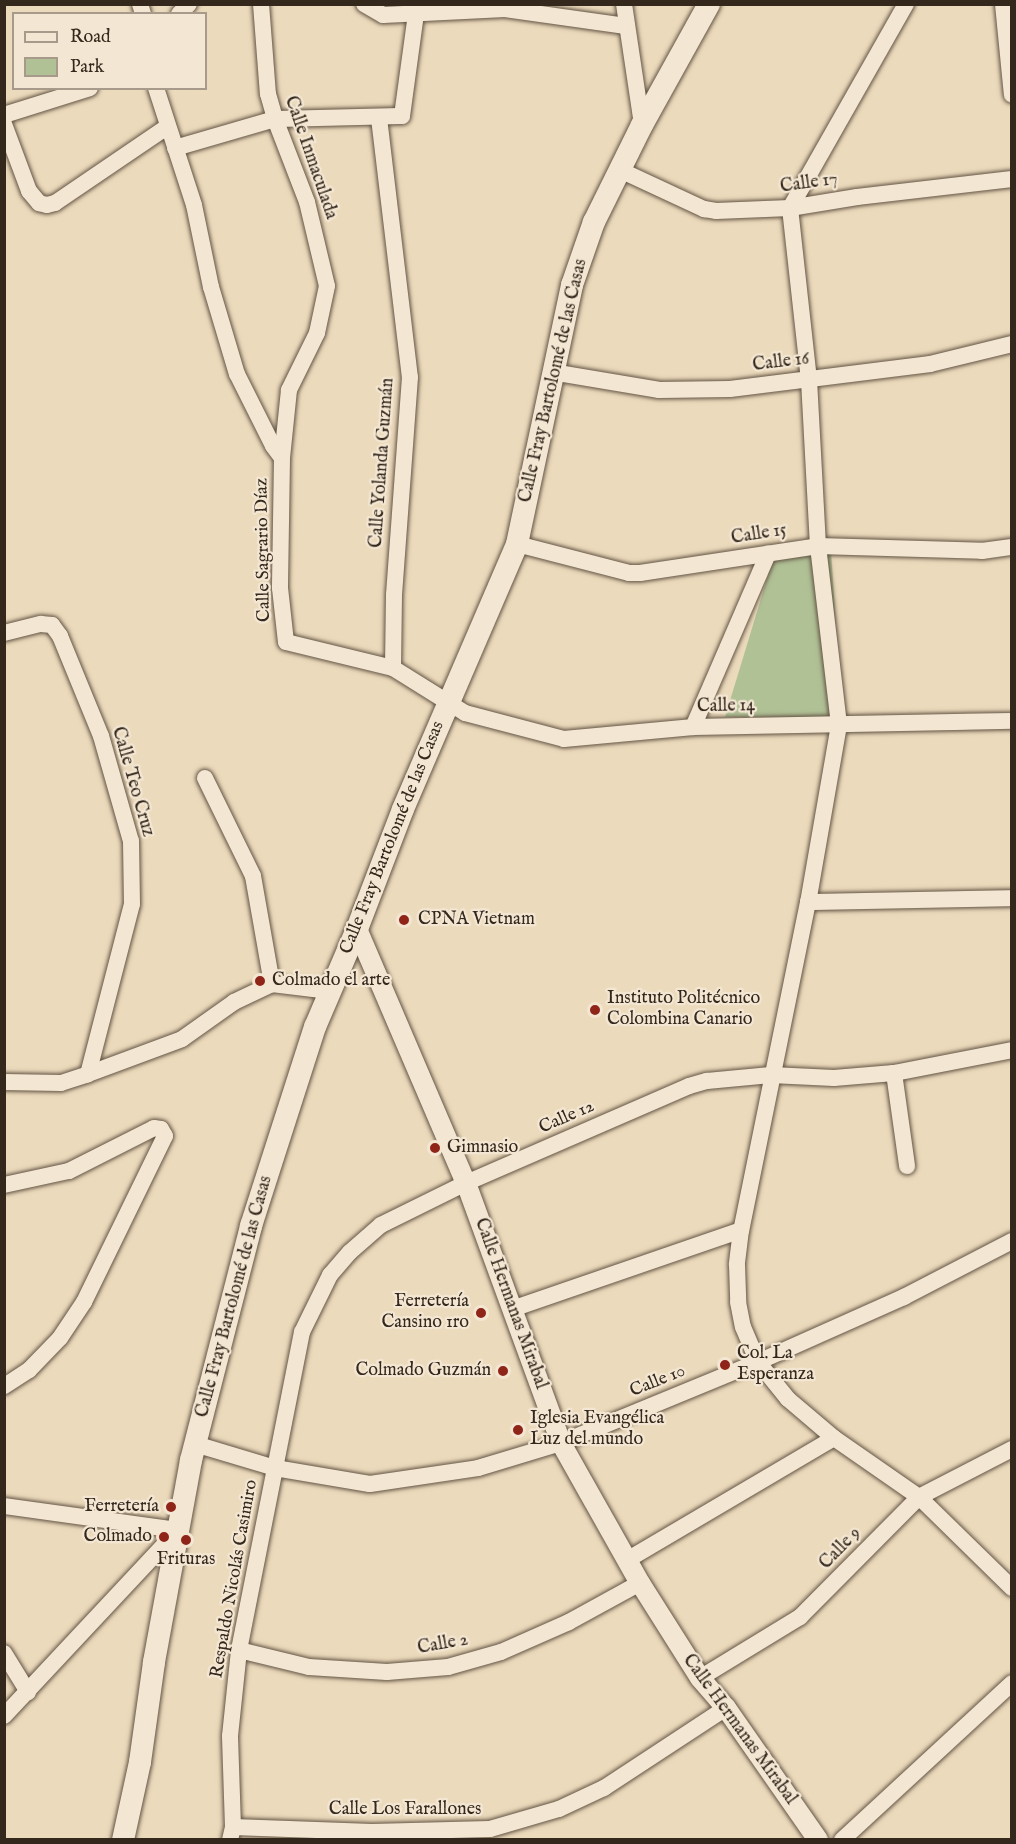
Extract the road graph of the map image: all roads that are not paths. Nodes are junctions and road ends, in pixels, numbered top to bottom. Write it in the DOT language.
graph roads {
  1 [pos="261,4"];
  2 [pos="364,4"];
  3 [pos="624,4"];
  4 [pos="709,4"];
  5 [pos="906,4"];
  6 [pos="1003,4"];
  7 [pos="416,14"];
  8 [pos="627,26"];
  9 [pos="84,90"];
  10 [pos="157,90"];
  11 [pos="1011,95"];
  12 [pos="4,115"];
  13 [pos="379,118"];
  14 [pos="275,119"];
  15 [pos="4,124"];
  16 [pos="642,125"];
  17 [pos="167,127"];
  18 [pos="175,148"];
  19 [pos="620,170"];
  20 [pos="1011,179"];
  21 [pos="790,208"];
  22 [pos="1011,344"];
  23 [pos="552,372"];
  24 [pos="809,380"];
  25 [pos="282,458"];
  26 [pos="517,544"];
  27 [pos="818,546"];
  28 [pos="1011,547"];
  29 [pos="768,554"];
  30 [pos="4,633"];
  31 [pos="393,668"];
  32 [pos="449,701"];
  33 [pos="1011,721"];
  34 [pos="839,725"];
  35 [pos="693,727"];
  36 [pos="205,778"];
  37 [pos="1011,898"];
  38 [pos="808,902"];
  39 [pos="357,929"];
  40 [pos="272,984"];
  41 [pos="330,991"];
  42 [pos="1011,1050"];
  43 [pos="894,1073"];
  44 [pos="88,1074"];
  45 [pos="771,1075"];
  46 [pos="4,1082"];
  47 [pos="907,1166"];
  48 [pos="466,1183"];
  49 [pos="4,1185"];
  50 [pos="741,1230"];
  51 [pos="1011,1241"];
  52 [pos="512,1309"];
  53 [pos="758,1362"];
  54 [pos="4,1386"];
  55 [pos="834,1438"];
  56 [pos="561,1443"];
  57 [pos="195,1444"];
  58 [pos="1011,1449"];
  59 [pos="275,1468"];
  60 [pos="919,1497"];
  61 [pos="4,1506"];
  62 [pos="178,1530"];
  63 [pos="627,1560"];
  64 [pos="640,1583"];
  65 [pos="1011,1588"];
  66 [pos="239,1650"];
  67 [pos="4,1653"];
  68 [pos="700,1678"];
  69 [pos="1011,1683"];
  70 [pos="28,1692"];
  71 [pos="726,1708"];
  72 [pos="4,1716"];
  73 [pos="231,1833"];
  74 [pos="371,1836"];
  75 [pos="123,1839"];
  76 [pos="818,1839"];
  77 [pos="842,1839"];
  1 -- 14 [label="street, Calle Inmaculada"];
  2 -- 7 [label="street"];
  3 -- 8 [label="street"];
  4 -- 16 [label="main road, Calle Fray Bartolomé de las Casas"];
  5 -- 21 [label="street"];
  6 -- 11 [label="street"];
  7 -- 8 [label="street"];
  7 -- 13 [label="street"];
  8 -- 16 [label="street"];
  9 -- 12 [label="street"];
  10 -- 17 [label="street, Calle Sagrario Díaz"];
  13 -- 14 [label="street"];
  13 -- 31 [label="street, Calle Yolanda Guzmán"];
  14 -- 18 [label="street"];
  14 -- 25 [label="street, Calle Inmaculada"];
  15 -- 17 [label="street"];
  16 -- 19 [label="main road, Calle Fray Bartolomé de las Casas"];
  17 -- 18 [label="street, Calle Sagrario Díaz"];
  18 -- 25 [label="street, Calle Sagrario Díaz"];
  19 -- 21 [label="street, Calle 17"];
  19 -- 23 [label="main road, Calle Fray Bartolomé de las Casas"];
  20 -- 21 [label="street, Calle 17"];
  21 -- 24 [label="street"];
  22 -- 24 [label="street, Calle 16"];
  23 -- 24 [label="street, Calle 16"];
  23 -- 26 [label="main road, Calle Fray Bartolomé de las Casas"];
  24 -- 27 [label="street"];
  25 -- 31 [label="street, Calle Sagrario Díaz"];
  26 -- 29 [label="street, Calle 15"];
  26 -- 32 [label="main road, Calle Fray Bartolomé de las Casas"];
  27 -- 28 [label="street, Calle 15"];
  27 -- 29 [label="street, Calle 15"];
  27 -- 34 [label="street"];
  29 -- 35 [label="street"];
  30 -- 44 [label="street, Calle Teo Cruz"];
  31 -- 32 [label="street, Calle Sagrario Díaz"];
  32 -- 35 [label="street, Calle 14"];
  32 -- 39 [label="main road, Calle Fray Bartolomé de las Casas"];
  33 -- 34 [label="street, Calle 14"];
  34 -- 35 [label="street, Calle 14"];
  34 -- 38 [label="street"];
  36 -- 40 [label="street"];
  37 -- 38 [label="street"];
  38 -- 45 [label="street"];
  39 -- 41 [label="main road, Calle Fray Bartolomé de las Casas"];
  39 -- 48 [label="street, Calle Hermanas Mirabal"];
  40 -- 41 [label="street"];
  40 -- 44 [label="street"];
  41 -- 57 [label="main road, Calle Fray Bartolomé de las Casas"];
  42 -- 43 [label="street, Calle 12"];
  43 -- 45 [label="street, Calle 12"];
  43 -- 47 [label="street"];
  44 -- 46 [label="street"];
  45 -- 48 [label="street, Calle 12"];
  45 -- 50 [label="street"];
  48 -- 52 [label="street, Calle Hermanas Mirabal"];
  48 -- 59 [label="street, Calle 12"];
  49 -- 54 [label="street"];
  50 -- 52 [label="street"];
  50 -- 53 [label="street"];
  51 -- 53 [label="street, Calle 10"];
  52 -- 56 [label="street, Calle Hermanas Mirabal"];
  53 -- 55 [label="street"];
  53 -- 56 [label="street, Calle 10"];
  55 -- 60 [label="street"];
  55 -- 63 [label="street"];
  56 -- 59 [label="street, Calle 10"];
  56 -- 63 [label="street, Calle Hermanas Mirabal"];
  57 -- 59 [label="street, Calle 10"];
  57 -- 62 [label="main road, Calle Fray Bartolomé de las Casas"];
  58 -- 60 [label="street, Calle 9"];
  59 -- 66 [label="street, Respaldo Nicolás Casimiro"];
  60 -- 65 [label="street"];
  60 -- 68 [label="street, Calle 9"];
  61 -- 62 [label="street"];
  62 -- 70 [label="street"];
  62 -- 75 [label="main road, Calle Fray Bartolomé de las Casas"];
  63 -- 64 [label="street, Calle Hermanas Mirabal"];
  64 -- 66 [label="street, Calle 2"];
  64 -- 68 [label="street, Calle Hermanas Mirabal"];
  66 -- 73 [label="street, Respaldo Nicolás Casimiro"];
  67 -- 70 [label="street"];
  68 -- 71 [label="street, Calle Hermanas Mirabal"];
  69 -- 77 [label="street"];
  70 -- 72 [label="street"];
  71 -- 74 [label="street, Calle Los Farallones"];
  71 -- 76 [label="street, Calle Hermanas Mirabal"];
  73 -- 74 [label="street, Calle Los Farallones"];
}
